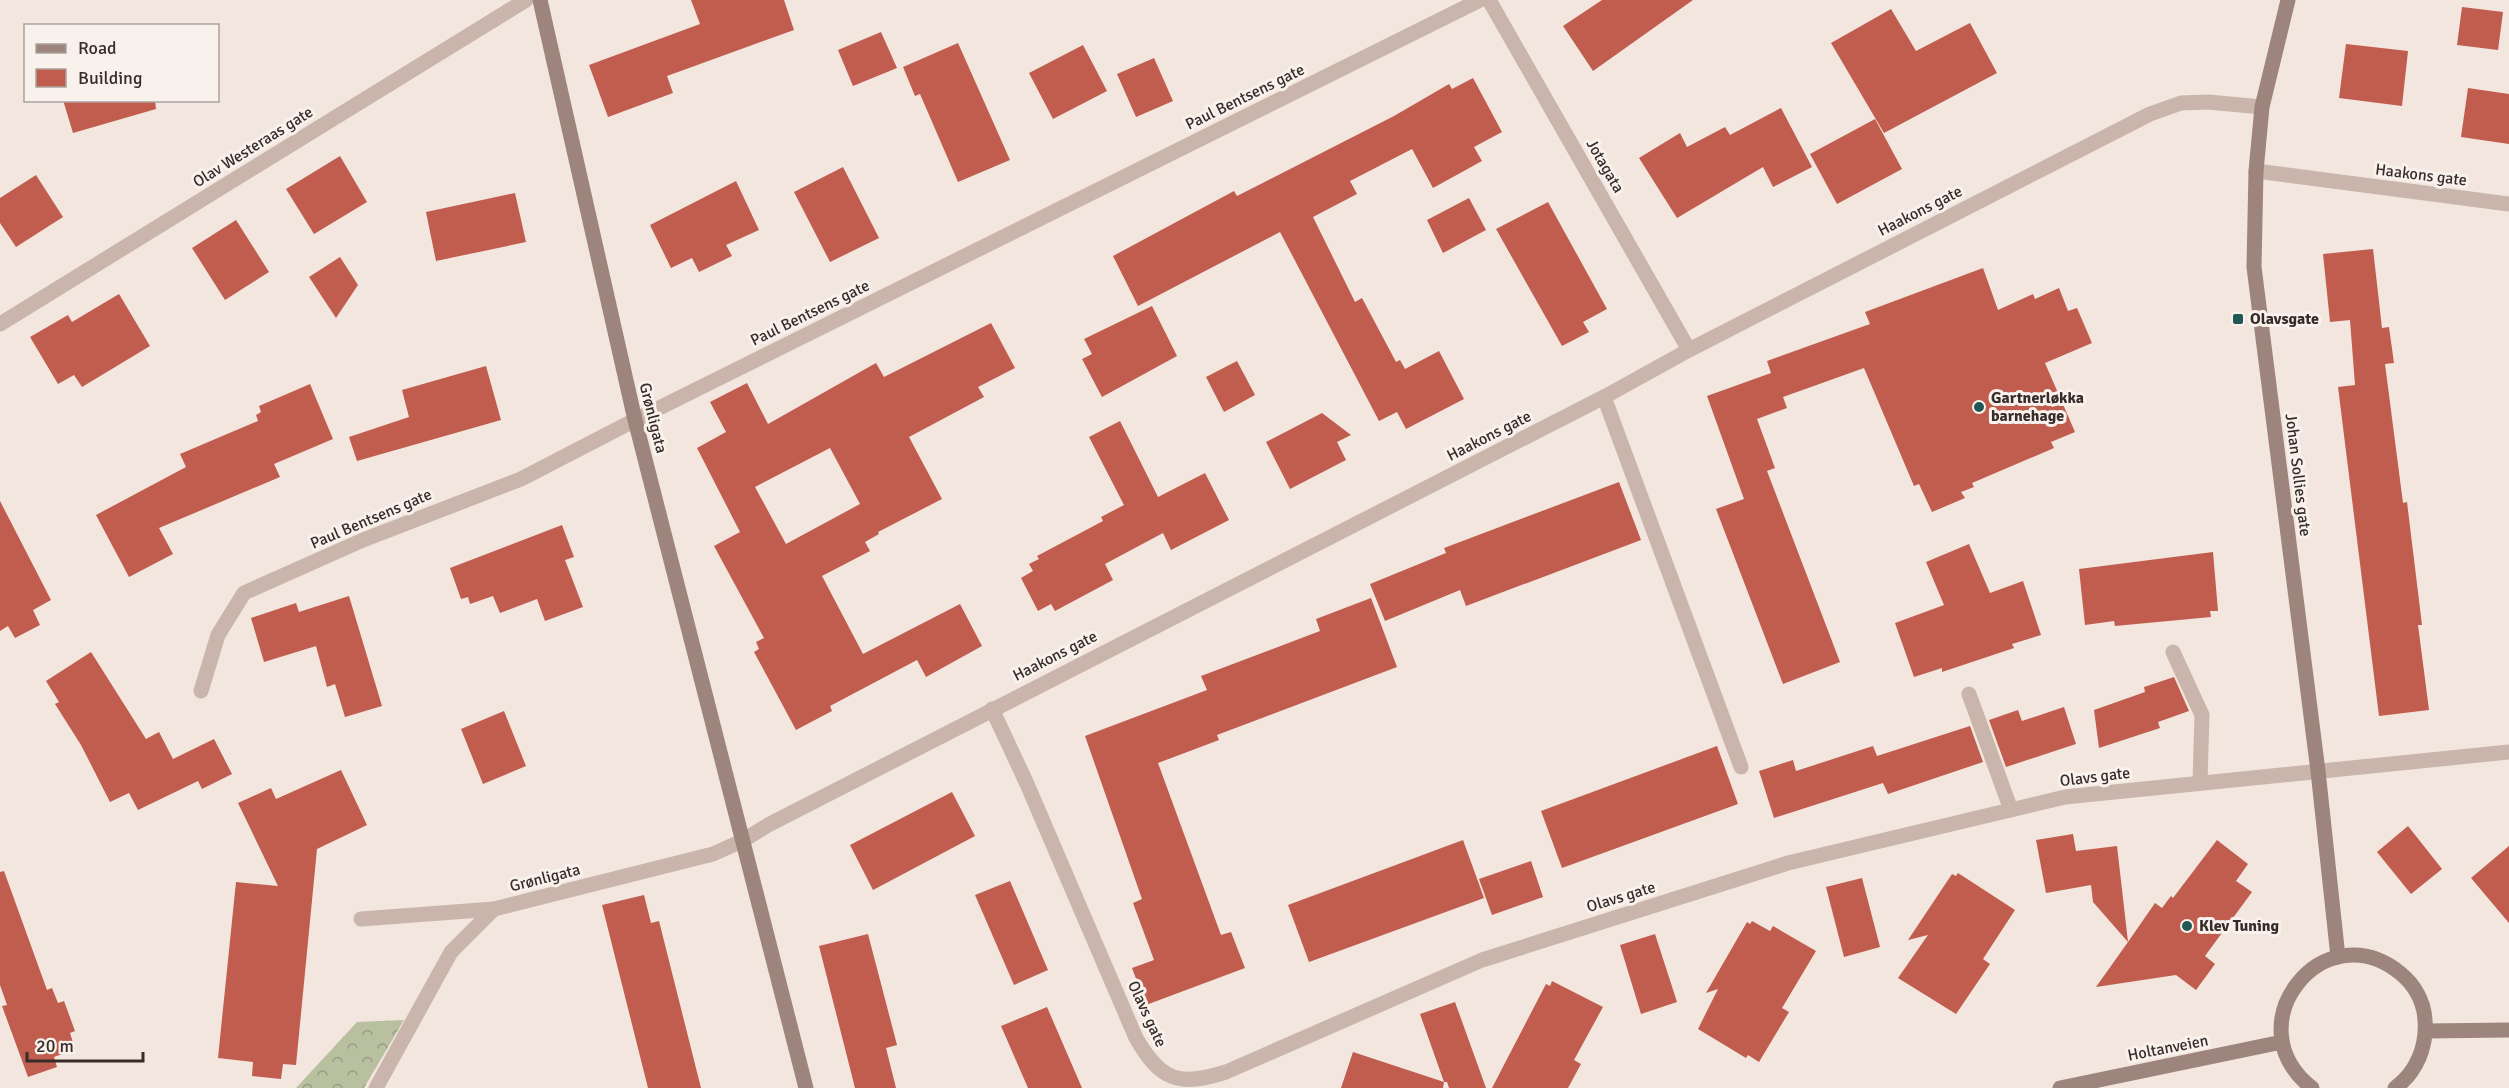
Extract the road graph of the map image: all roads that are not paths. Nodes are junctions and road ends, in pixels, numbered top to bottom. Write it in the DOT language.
graph roads {
  1 [pos="526,0"];
  2 [pos="540,0"];
  3 [pos="1480,0"];
  4 [pos="1489,0"];
  5 [pos="2288,0"];
  6 [pos="2262,107"];
  7 [pos="2256,171"];
  8 [pos="2509,204"];
  9 [pos="0,324"];
  10 [pos="1689,350"];
  11 [pos="1604,398"];
  12 [pos="635,420"];
  13 [pos="2173,652"];
  14 [pos="201,691"];
  15 [pos="1969,693"];
  16 [pos="992,709"];
  17 [pos="2509,752"];
  18 [pos="1741,767"];
  19 [pos="2318,771"];
  20 [pos="2200,783"];
  21 [pos="2011,810"];
  22 [pos="742,841"];
  23 [pos="495,909"];
  24 [pos="361,919"];
  25 [pos="2338,957"];
  26 [pos="2509,1030"];
  27 [pos="2426,1031"];
  28 [pos="2282,1042"];
  29 [pos="376,1088"];
  30 [pos="806,1088"];
  31 [pos="2060,1088"];
  32 [pos="2312,1088"];
  33 [pos="2395,1088"];
  1 -- 9 [label="street, Olav Westeraas gate"];
  2 -- 12 [label="main road, Grønligata"];
  3 -- 12 [label="street, Paul Bentsens gate"];
  4 -- 10 [label="street, Jotagata"];
  5 -- 6 [label="main road, Johan Sollies gate"];
  6 -- 7 [label="main road, Johan Sollies gate"];
  6 -- 10 [label="street, Haakons gate"];
  7 -- 8 [label="street, Haakons gate"];
  7 -- 19 [label="main road, Johan Sollies gate"];
  10 -- 11 [label="street, Haakons gate"];
  11 -- 16 [label="street, Haakons gate"];
  11 -- 18 [label="street"];
  12 -- 14 [label="street, Paul Bentsens gate"];
  12 -- 22 [label="main road, Grønligata"];
  13 -- 20 [label="street"];
  15 -- 21 [label="street"];
  16 -- 21 [label="street, Olavs gate"];
  16 -- 22 [label="street, Haakons gate"];
  17 -- 19 [label="street, Olavs gate"];
  19 -- 20 [label="street, Olavs gate"];
  19 -- 25 [label="main road, Johan Sollies gate"];
  20 -- 21 [label="street, Olavs gate"];
  22 -- 23 [label="street, Grønligata"];
  22 -- 30 [label="main road, Grønligata"];
  23 -- 24 [label="street, Grønligata"];
  23 -- 29 [label="street, Grønligata"];
  25 -- 27 [label="main road"];
  25 -- 28 [label="main road"];
  26 -- 27 [label="main road"];
  27 -- 33 [label="main road"];
  28 -- 31 [label="main road, Holtanveien"];
  28 -- 32 [label="main road"];
}
